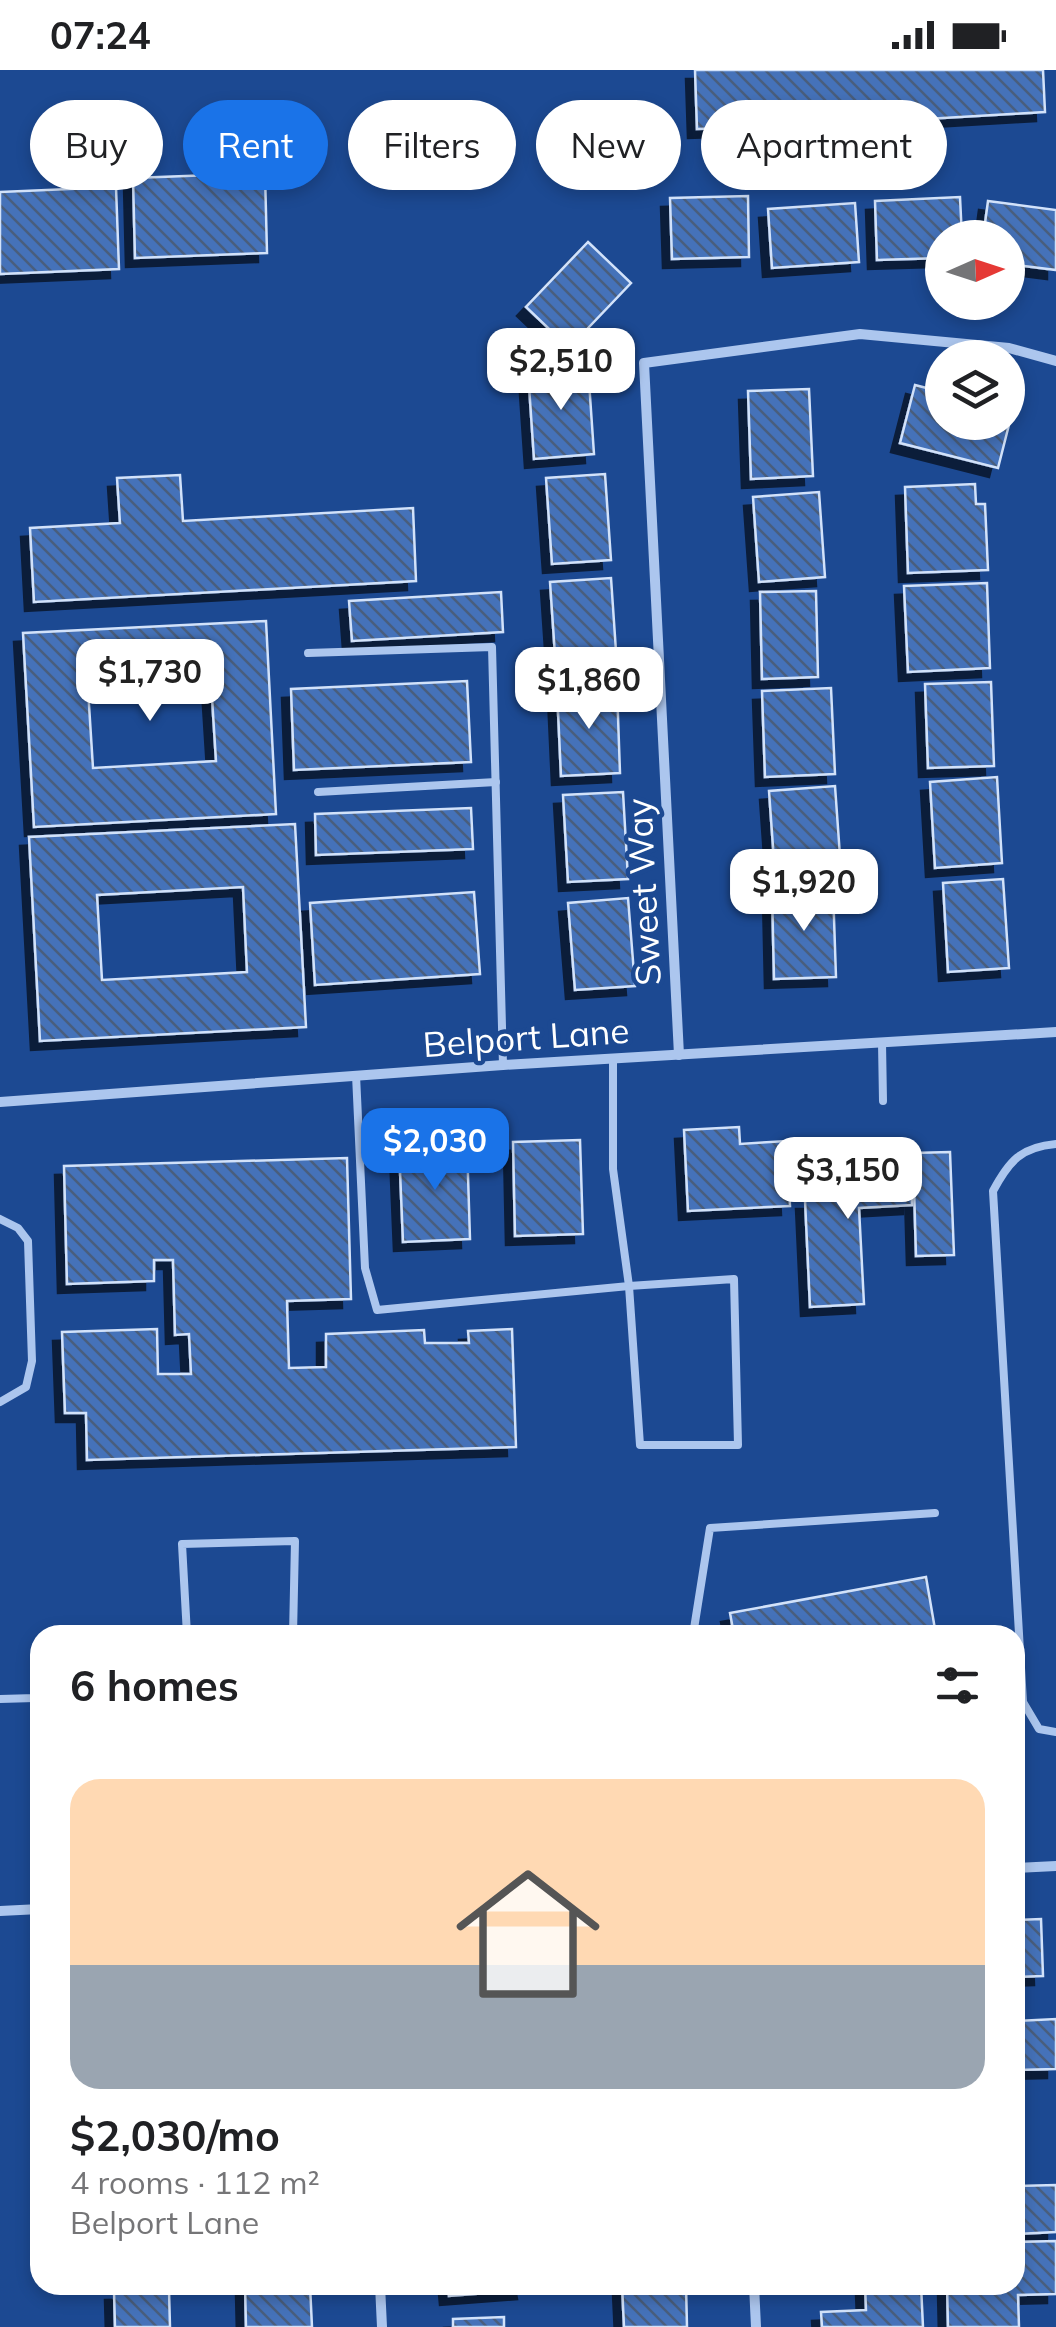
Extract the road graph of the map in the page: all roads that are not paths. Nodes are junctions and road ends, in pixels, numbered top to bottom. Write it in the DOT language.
graph roads {
  1 [pos="1056,361"];
  2 [pos="308,653"];
  3 [pos="496,782"];
  4 [pos="318,792"];
  5 [pos="1056,1032"];
  6 [pos="882,1043"];
  7 [pos="680,1055"];
  8 [pos="613,1058"];
  9 [pos="503,1065"];
  10 [pos="356,1076"];
  11 [pos="883,1101"];
  12 [pos="0,1102"];
  13 [pos="1056,1144"];
  14 [pos="0,1220"];
  15 [pos="630,1286"];
  16 [pos="0,1402"];
  17 [pos="935,1513"];
  18 [pos="187,1625"];
  19 [pos="293,1625"];
  20 [pos="695,1625"];
  21 [pos="1018,1625"];
  22 [pos="30,1698"];
  23 [pos="0,1699"];
  24 [pos="1025,1707"];
  25 [pos="1056,1732"];
  26 [pos="1056,1866"];
  27 [pos="1025,1868"];
  28 [pos="30,1910"];
  29 [pos="0,1911"];
  30 [pos="380,2295"];
  31 [pos="754,2295"];
  32 [pos="382,2327"];
  33 [pos="756,2327"];
  1 -- 7 [label="street, Sweet Way"];
  2 -- 3 [label="lane"];
  3 -- 4 [label="lane"];
  3 -- 9 [label="lane"];
  5 -- 6 [label="street, Belport Lane"];
  6 -- 7 [label="street, Belport Lane"];
  6 -- 11 [label="lane"];
  7 -- 8 [label="street, Belport Lane"];
  8 -- 9 [label="street, Belport Lane"];
  8 -- 15 [label="lane"];
  9 -- 10 [label="street, Belport Lane"];
  10 -- 12 [label="street, Belport Lane"];
  10 -- 15 [label="lane"];
  13 -- 21 [label="lane"];
  14 -- 16 [label="lane"];
  15 -- 15 [label="lane"];
  17 -- 20 [label="lane"];
  18 -- 19 [label="lane"];
  22 -- 23 [label="lane"];
  24 -- 25 [label="lane"];
  26 -- 27 [label="street"];
  28 -- 29 [label="street"];
  30 -- 32 [label="street"];
  31 -- 33 [label="street"];
}
